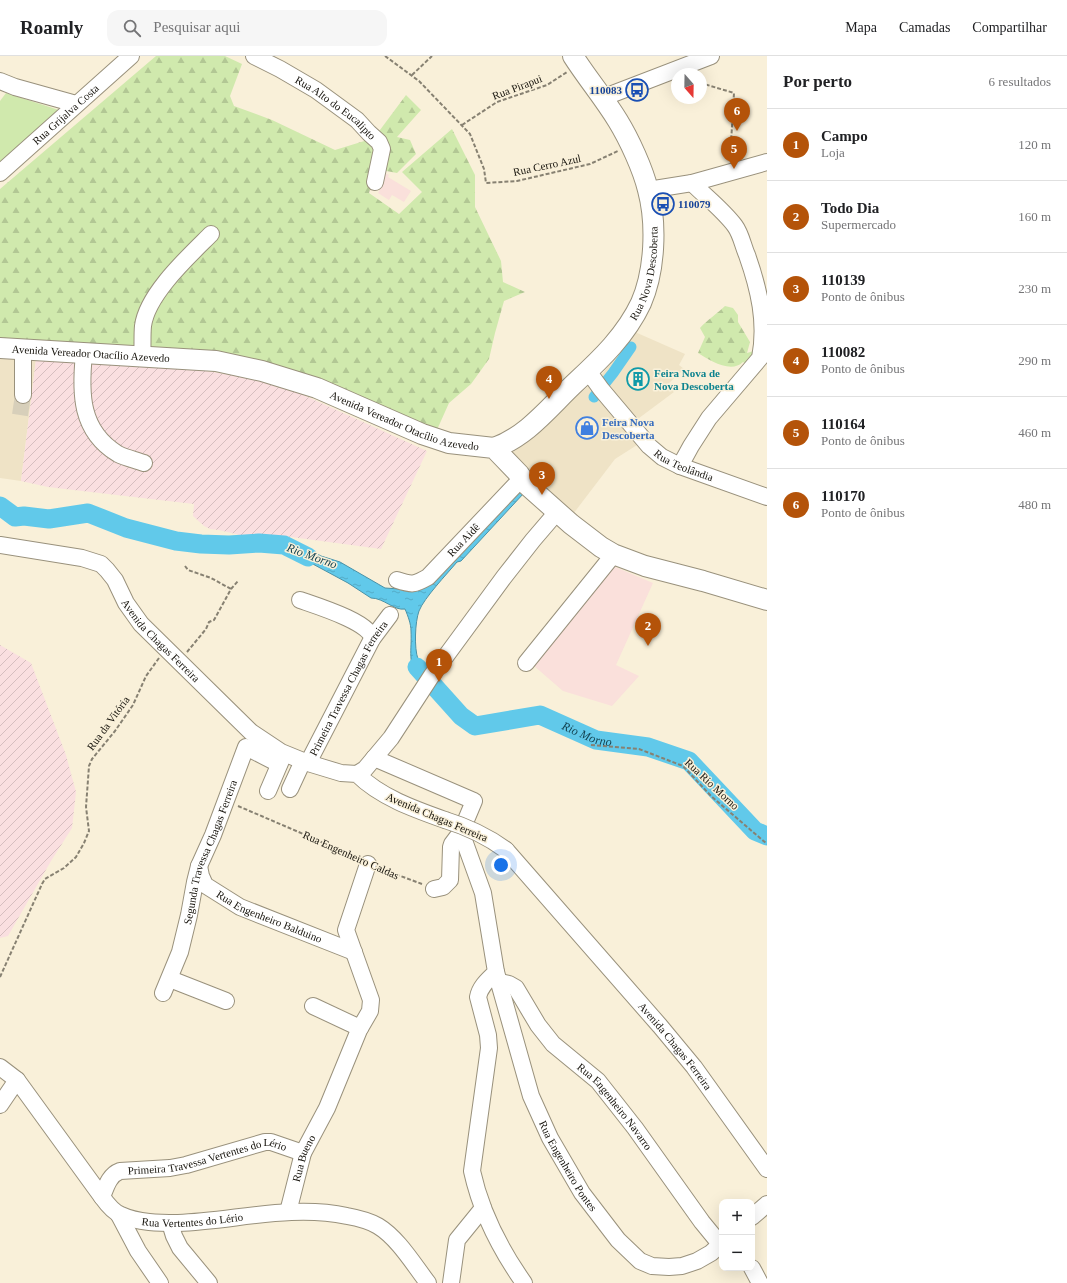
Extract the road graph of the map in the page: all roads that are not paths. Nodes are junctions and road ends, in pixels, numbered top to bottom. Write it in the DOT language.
graph roads {
  1 [pos="130,56"];
  2 [pos="254,56"];
  3 [pos="711,56"];
  4 [pos="692,59"];
  5 [pos="576,60"];
  6 [pos="0,81"];
  7 [pos="602,98"];
  8 [pos="76,104"];
  9 [pos="767,162"];
  10 [pos="0,173"];
  11 [pos="375,182"];
  12 [pos="692,182"];
  13 [pos="648,190"];
  14 [pos="211,234"];
  15 [pos="0,348"];
  16 [pos="23,350"];
  17 [pos="84,354"];
  18 [pos="142,357"];
  19 [pos="588,371"];
  20 [pos="23,395"];
  21 [pos="494,448"];
  22 [pos="144,463"];
  23 [pos="680,466"];
  24 [pos="522,478"];
  25 [pos="767,497"];
  26 [pos="557,512"];
  27 [pos="0,545"];
  28 [pos="614,554"];
  29 [pos="397,580"];
  30 [pos="300,600"];
  31 [pos="767,600"];
  32 [pos="390,616"];
  33 [pos="372,639"];
  34 [pos="526,663"];
  35 [pos="374,758"];
  36 [pos="282,759"];
  37 [pos="306,762"];
  38 [pos="356,774"];
  39 [pos="290,789"];
  40 [pos="268,791"];
  41 [pos="461,832"];
  42 [pos="368,864"];
  43 [pos="199,866"];
  44 [pos="434,889"];
  45 [pos="354,952"];
  46 [pos="498,977"];
  47 [pos="170,979"];
  48 [pos="164,993"];
  49 [pos="226,1001"];
  50 [pos="313,1006"];
  51 [pos="360,1028"];
  52 [pos="0,1067"];
  53 [pos="17,1080"];
  54 [pos="0,1105"];
  55 [pos="303,1153"];
  56 [pos="767,1169"];
  57 [pos="102,1197"];
  58 [pos="767,1204"];
  59 [pos="484,1208"];
  60 [pos="288,1212"];
  61 [pos="755,1214"];
  62 [pos="119,1215"];
  63 [pos="170,1223"];
  64 [pos="719,1241"];
  65 [pos="719,1245"];
  66 [pos="754,1271"];
  67 [pos="160,1283"];
  68 [pos="209,1283"];
  69 [pos="428,1283"];
  70 [pos="451,1283"];
  71 [pos="524,1283"];
  72 [pos="760,1283"];
  1 -- 8 [label="street, Rua Grijalva Costa"];
  2 -- 11 [label="street, Rua Alto do Eucalipto"];
  3 -- 4 [label="street"];
  4 -- 7 [label="street"];
  5 -- 7 [label="main road, Rua Nova Descoberta"];
  6 -- 8 [label="street"];
  7 -- 13 [label="main road, Rua Nova Descoberta"];
  8 -- 10 [label="street, Rua Grijalva Costa"];
  9 -- 12 [label="street"];
  12 -- 13 [label="street"];
  12 -- 23 [label="street"];
  13 -- 19 [label="main road, Rua Nova Descoberta"];
  14 -- 18 [label="street"];
  15 -- 16 [label="main road, Avenida Vereador Otacílio Azevedo"];
  16 -- 17 [label="main road, Avenida Vereador Otacílio Azevedo"];
  16 -- 20 [label="street"];
  17 -- 18 [label="main road, Avenida Vereador Otacílio Azevedo"];
  17 -- 22 [label="street"];
  18 -- 21 [label="main road, Avenida Vereador Otacílio Azevedo"];
  19 -- 21 [label="main road, Rua Nova Descoberta"];
  19 -- 23 [label="street, Rua Teolândia"];
  21 -- 24 [label="main road, Avenida Vereador Otacílio Azevedo"];
  23 -- 25 [label="street, Rua Teolândia"];
  24 -- 26 [label="main road, Avenida Vereador Otacílio Azevedo"];
  24 -- 29 [label="street, Rua Aidê"];
  26 -- 28 [label="main road, Avenida Vereador Otacílio Azevedo"];
  26 -- 35 [label="street"];
  27 -- 36 [label="street, Avenida Chagas Ferreira"];
  28 -- 31 [label="main road, Avenida Vereador Otacílio Azevedo"];
  28 -- 34 [label="street"];
  30 -- 33 [label="street"];
  32 -- 33 [label="street, Primeira Travessa Chagas Ferreira"];
  33 -- 37 [label="street, Primeira Travessa Chagas Ferreira"];
  35 -- 38 [label="street"];
  35 -- 41 [label="street"];
  36 -- 37 [label="street, Avenida Chagas Ferreira"];
  36 -- 40 [label="street"];
  36 -- 43 [label="street, Segunda Travessa Chagas Ferreira"];
  37 -- 38 [label="street, Avenida Chagas Ferreira"];
  37 -- 39 [label="street, Primeira Travessa Chagas Ferreira"];
  38 -- 56 [label="street, Avenida Chagas Ferreira, bridge"];
  41 -- 44 [label="street"];
  41 -- 46 [label="street, Rua Engenheiro Pontes"];
  42 -- 45 [label="street, Rua Bueno"];
  43 -- 45 [label="street, Rua Engenheiro Balduino"];
  43 -- 47 [label="street, Segunda Travessa Chagas Ferreira"];
  45 -- 51 [label="street, Rua Bueno"];
  46 -- 59 [label="street"];
  46 -- 64 [label="street, Rua Engenheiro Navarro"];
  46 -- 65 [label="street, Rua Engenheiro Pontes"];
  47 -- 48 [label="street, Segunda Travessa Chagas Ferreira"];
  47 -- 49 [label="street"];
  50 -- 51 [label="street"];
  51 -- 55 [label="street, Rua Bueno"];
  52 -- 53 [label="street, Rua Vertentes do Lério"];
  53 -- 54 [label="street"];
  53 -- 57 [label="street, Rua Vertentes do Lério"];
  55 -- 57 [label="street, Primeira Travessa Vertentes do Lério"];
  55 -- 60 [label="street, Rua Bueno"];
  57 -- 62 [label="street, Rua Vertentes do Lério"];
  58 -- 61 [label="street"];
  59 -- 70 [label="street"];
  59 -- 71 [label="street"];
  60 -- 63 [label="street, Rua Vertentes do Lério"];
  60 -- 69 [label="street, Rua Vertentes do Lério"];
  62 -- 63 [label="street, Rua Vertentes do Lério"];
  62 -- 67 [label="street"];
  63 -- 68 [label="street"];
  66 -- 72 [label="street"];
}
